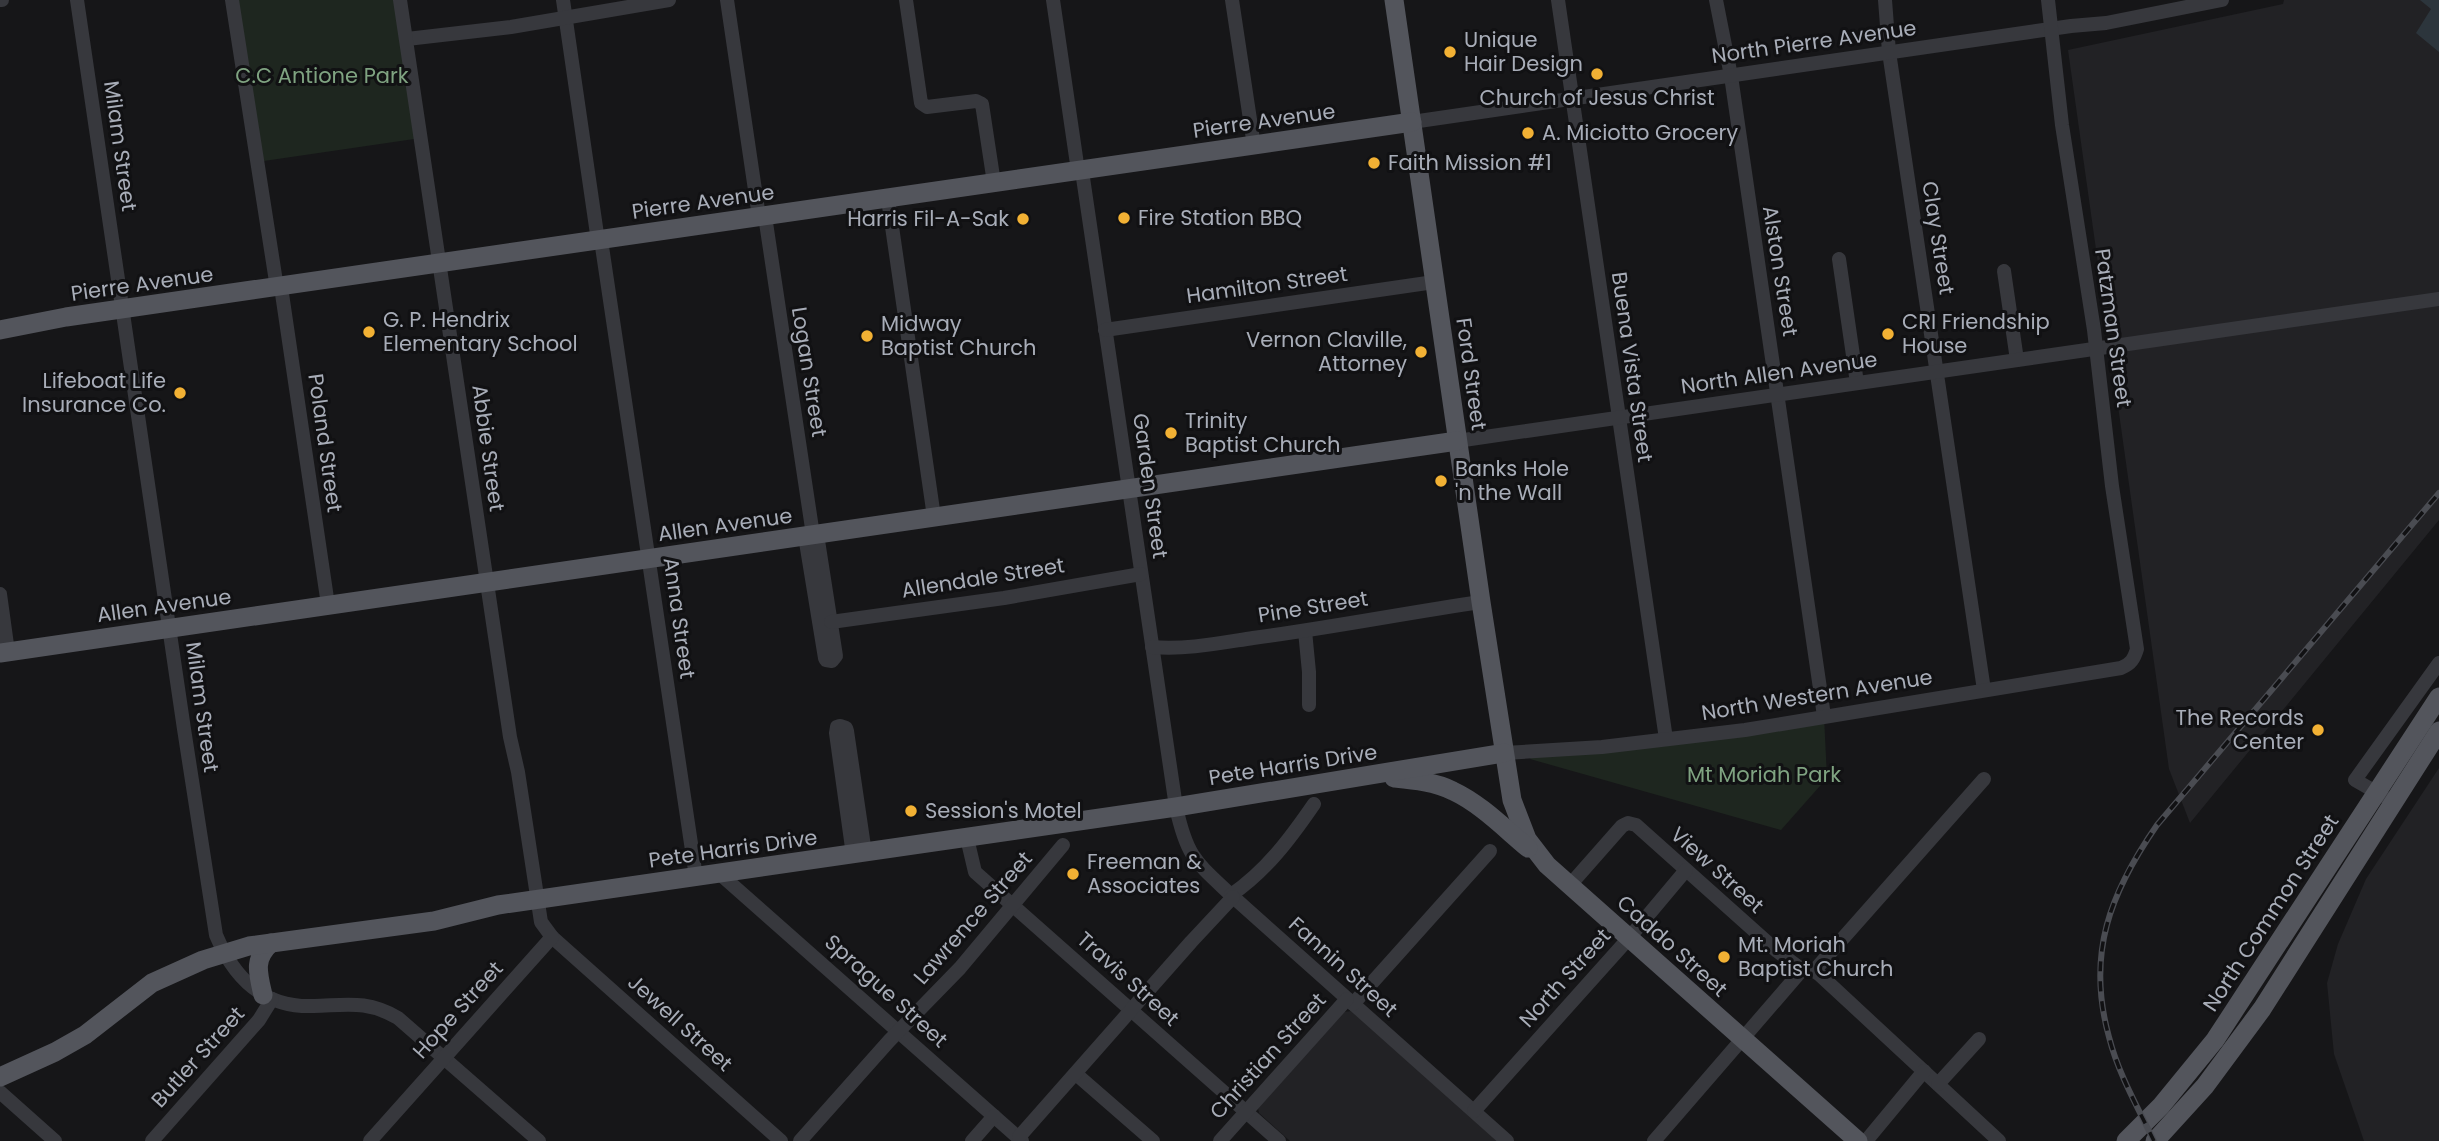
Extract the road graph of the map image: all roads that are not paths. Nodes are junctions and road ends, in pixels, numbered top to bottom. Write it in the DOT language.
graph roads {
  1 [pos="77,0"];
  2 [pos="232,0"];
  3 [pos="400,0"];
  4 [pos="563,0"];
  5 [pos="669,0"];
  6 [pos="727,0"];
  7 [pos="906,0"];
  8 [pos="1053,0"];
  9 [pos="1232,0"];
  10 [pos="1394,0"];
  11 [pos="1558,0"];
  12 [pos="1716,0"];
  13 [pos="1885,0"];
  14 [pos="2048,0"];
  15 [pos="2222,0"];
  16 [pos="565,16"];
  17 [pos="2052,29"];
  18 [pos="407,40"];
  19 [pos="1889,52"];
  20 [pos="1731,76"];
  21 [pos="1571,99"];
  22 [pos="1412,122"];
  23 [pos="1254,146"];
  24 [pos="1080,171"];
  25 [pos="994,183"];
  26 [pos="888,199"];
  27 [pos="762,217"];
  28 [pos="600,240"];
  29 [pos="1839,259"];
  30 [pos="440,264"];
  31 [pos="2004,271"];
  32 [pos="1434,282"];
  33 [pos="279,288"];
  34 [pos="2439,299"];
  35 [pos="123,309"];
  36 [pos="0,330"];
  37 [pos="1105,330"];
  38 [pos="2095,349"];
  39 [pos="2017,360"];
  40 [pos="1937,371"];
  41 [pos="1857,383"];
  42 [pos="1778,395"];
  43 [pos="1618,418"];
  44 [pos="1457,441"];
  45 [pos="1129,489"];
  46 [pos="934,517"];
  47 [pos="812,535"];
  48 [pos="649,559"];
  49 [pos="1141,574"];
  50 [pos="487,583"];
  51 [pos="0,594"];
  52 [pos="1481,602"];
  53 [pos="328,606"];
  54 [pos="831,622"];
  55 [pos="170,628"];
  56 [pos="1305,631"];
  57 [pos="1152,647"];
  58 [pos="4,652"];
  59 [pos="2132,661"];
  60 [pos="2439,663"];
  61 [pos="1984,690"];
  62 [pos="2439,697"];
  63 [pos="1309,705"];
  64 [pos="1824,716"];
  65 [pos="2439,731"];
  66 [pos="1665,739"];
  67 [pos="1504,753"];
  68 [pos="1368,776"];
  69 [pos="1984,779"];
  70 [pos="2384,797"];
  71 [pos="1314,804"];
  72 [pos="1176,807"];
  73 [pos="967,838"];
  74 [pos="1063,845"];
  75 [pos="1490,851"];
  76 [pos="859,854"];
  77 [pos="1548,865"];
  78 [pos="1686,870"];
  79 [pos="720,874"];
  80 [pos="696,877"];
  81 [pos="1570,885"];
  82 [pos="1232,896"];
  83 [pos="538,901"];
  84 [pos="1013,905"];
  85 [pos="552,937"];
  86 [pos="1629,938"];
  87 [pos="271,943"];
  88 [pos="224,953"];
  89 [pos="1808,971"];
  90 [pos="268,997"];
  91 [pos="1350,1002"];
  92 [pos="1132,1010"];
  93 [pos="899,1031"];
  94 [pos="1979,1039"];
  95 [pos="1744,1040"];
  96 [pos="445,1057"];
  97 [pos="1924,1071"];
  98 [pos="1076,1074"];
  99 [pos="0,1077"];
  100 [pos="1938,1084"];
  101 [pos="0,1092"];
  102 [pos="1474,1111"];
  103 [pos="1247,1112"];
  104 [pos="994,1116"];
  105 [pos="1021,1139"];
  106 [pos="55,1141"];
  107 [pos="152,1141"];
  108 [pos="370,1141"];
  109 [pos="539,1141"];
  110 [pos="781,1141"];
  111 [pos="800,1141"];
  112 [pos="972,1141"];
  113 [pos="1153,1141"];
  114 [pos="1220,1141"];
  115 [pos="1279,1141"];
  116 [pos="1507,1141"];
  117 [pos="1654,1141"];
  118 [pos="1858,1141"];
  119 [pos="1866,1141"];
  120 [pos="1999,1141"];
  121 [pos="2126,1141"];
  122 [pos="2155,1141"];
  1 -- 35 [label="street, Milam Street"];
  2 -- 33 [label="street, Poland Street"];
  3 -- 18 [label="street, Abbie Street"];
  4 -- 16 [label="street, Anna Street"];
  5 -- 16 [label="street"];
  6 -- 27 [label="street, Logan Street"];
  7 -- 25 [label="street"];
  8 -- 24 [label="street, Garden Street"];
  9 -- 23 [label="street"];
  10 -- 22 [label="main road, Ford Street"];
  11 -- 21 [label="street, Buena Vista Street"];
  12 -- 20 [label="street, Alston Street"];
  13 -- 19 [label="street, Clay Street"];
  14 -- 17 [label="street, Patzman Street"];
  15 -- 17 [label="street, North Pierre Avenue"];
  16 -- 18 [label="street"];
  16 -- 28 [label="street, Anna Street"];
  17 -- 19 [label="street, North Pierre Avenue"];
  17 -- 38 [label="street, Patzman Street"];
  18 -- 30 [label="street, Abbie Street"];
  19 -- 20 [label="street, North Pierre Avenue"];
  19 -- 40 [label="street, Clay Street"];
  20 -- 21 [label="street, North Pierre Avenue"];
  20 -- 42 [label="street, Alston Street"];
  21 -- 22 [label="street, North Pierre Avenue"];
  21 -- 43 [label="street, Buena Vista Street"];
  22 -- 23 [label="main road, Pierre Avenue"];
  22 -- 32 [label="main road, Ford Street"];
  23 -- 24 [label="main road, Pierre Avenue"];
  24 -- 25 [label="main road, Pierre Avenue"];
  24 -- 37 [label="street, Garden Street"];
  25 -- 26 [label="main road, Pierre Avenue"];
  26 -- 27 [label="main road, Pierre Avenue"];
  26 -- 46 [label="street"];
  27 -- 28 [label="main road, Pierre Avenue"];
  27 -- 47 [label="street, Logan Street"];
  28 -- 30 [label="main road, Pierre Avenue"];
  28 -- 48 [label="street, Anna Street"];
  29 -- 41 [label="street"];
  30 -- 33 [label="main road, Pierre Avenue"];
  30 -- 50 [label="street, Abbie Street"];
  31 -- 39 [label="street"];
  32 -- 37 [label="street, Hamilton Street"];
  32 -- 44 [label="main road, Ford Street"];
  33 -- 35 [label="main road, Pierre Avenue"];
  33 -- 53 [label="street, Poland Street"];
  34 -- 38 [label="street, North Allen Avenue"];
  35 -- 36 [label="main road, Pierre Avenue"];
  35 -- 55 [label="street, Milam Street"];
  37 -- 45 [label="street, Garden Street"];
  38 -- 39 [label="street, North Allen Avenue"];
  38 -- 59 [label="street, Patzman Street"];
  39 -- 40 [label="street, North Allen Avenue"];
  40 -- 41 [label="street, North Allen Avenue"];
  40 -- 61 [label="street, Clay Street"];
  41 -- 42 [label="street, North Allen Avenue"];
  42 -- 43 [label="street, North Allen Avenue"];
  42 -- 64 [label="street, Alston Street"];
  43 -- 44 [label="street, North Allen Avenue"];
  43 -- 66 [label="street, Buena Vista Street"];
  44 -- 45 [label="main road, Allen Avenue"];
  44 -- 52 [label="main road, Ford Street"];
  45 -- 46 [label="main road, Allen Avenue"];
  45 -- 49 [label="street, Garden Street"];
  46 -- 47 [label="main road, Allen Avenue"];
  47 -- 48 [label="main road, Allen Avenue"];
  47 -- 54 [label="street, Logan Street"];
  47 -- 54 [label="street, Logan Street"];
  48 -- 50 [label="main road, Allen Avenue"];
  48 -- 80 [label="street, Anna Street"];
  49 -- 54 [label="street, Allendale Street"];
  49 -- 57 [label="street, Garden Street"];
  50 -- 53 [label="main road, Allen Avenue"];
  50 -- 83 [label="street, Abbie Street"];
  51 -- 58 [label="street"];
  52 -- 56 [label="street, Pine Street"];
  52 -- 67 [label="main road, Ford Street"];
  53 -- 55 [label="main road, Allen Avenue"];
  55 -- 58 [label="main road, Allen Avenue"];
  55 -- 88 [label="street, Milam Street"];
  56 -- 57 [label="street, Pine Street"];
  56 -- 63 [label="street"];
  57 -- 72 [label="street, Garden Street"];
  59 -- 61 [label="street, North Western Avenue"];
  60 -- 70 [label="street"];
  61 -- 64 [label="street, North Western Avenue"];
  62 -- 70 [label="main road, North Common Street"];
  64 -- 66 [label="street, North Western Avenue"];
  65 -- 70 [label="main road, North Common Street"];
  66 -- 67 [label="street, North Western Avenue"];
  67 -- 68 [label="main road, Pete Harris Drive"];
  67 -- 77 [label="main road, Caddo Street"];
  68 -- 72 [label="main road, Pete Harris Drive"];
  68 -- 77 [label="main road"];
  69 -- 89 [label="street"];
  70 -- 121 [label="main road, North Common Street"];
  70 -- 122 [label="main road, North Common Street"];
  71 -- 82 [label="street"];
  72 -- 73 [label="main road, Pete Harris Drive"];
  72 -- 82 [label="street, Fannin Street"];
  73 -- 76 [label="main road, Pete Harris Drive"];
  73 -- 84 [label="street, Travis Street"];
  74 -- 84 [label="street, Lawrence Street"];
  75 -- 91 [label="street, Christian Street"];
  76 -- 76 [label="street"];
  76 -- 79 [label="main road, Pete Harris Drive"];
  77 -- 81 [label="main road, Caddo Street"];
  78 -- 81 [label="street, View Street"];
  78 -- 86 [label="street, North Street"];
  78 -- 89 [label="street, View Street"];
  79 -- 80 [label="main road, Pete Harris Drive"];
  79 -- 93 [label="street, Sprague Street"];
  80 -- 83 [label="main road, Pete Harris Drive"];
  81 -- 86 [label="main road, Caddo Street"];
  82 -- 91 [label="street, Fannin Street"];
  82 -- 92 [label="street"];
  83 -- 85 [label="street"];
  83 -- 87 [label="main road, Pete Harris Drive"];
  84 -- 92 [label="street, Travis Street"];
  84 -- 93 [label="street, Lawrence Street"];
  85 -- 96 [label="street, Hope Street"];
  85 -- 110 [label="street, Jewell Street"];
  86 -- 95 [label="main road, Caddo Street"];
  86 -- 102 [label="street, North Street"];
  87 -- 88 [label="main road, Pete Harris Drive"];
  87 -- 90 [label="main road"];
  88 -- 90 [label="street, Milam Street"];
  88 -- 99 [label="main road, Pete Harris Drive"];
  89 -- 95 [label="street"];
  89 -- 97 [label="street, View Street"];
  90 -- 96 [label="street, Milam Street"];
  90 -- 107 [label="street, Butler Street"];
  91 -- 102 [label="street, Fannin Street"];
  91 -- 103 [label="street, Christian Street"];
  92 -- 98 [label="street"];
  92 -- 103 [label="street, Travis Street"];
  93 -- 104 [label="street, Sprague Street"];
  93 -- 111 [label="street, Lawrence Street"];
  94 -- 100 [label="street"];
  95 -- 117 [label="street"];
  95 -- 118 [label="main road, Caddo Street"];
  96 -- 108 [label="street, Hope Street"];
  96 -- 109 [label="street, Milam Street"];
  97 -- 100 [label="street, View Street"];
  97 -- 119 [label="street"];
  98 -- 105 [label="street"];
  98 -- 113 [label="street"];
  100 -- 120 [label="street, View Street"];
  101 -- 106 [label="street"];
  102 -- 116 [label="street, Fannin Street"];
  103 -- 114 [label="street, Christian Street"];
  103 -- 115 [label="street, Travis Street"];
  104 -- 105 [label="street, Sprague Street"];
  104 -- 112 [label="street"];
}
